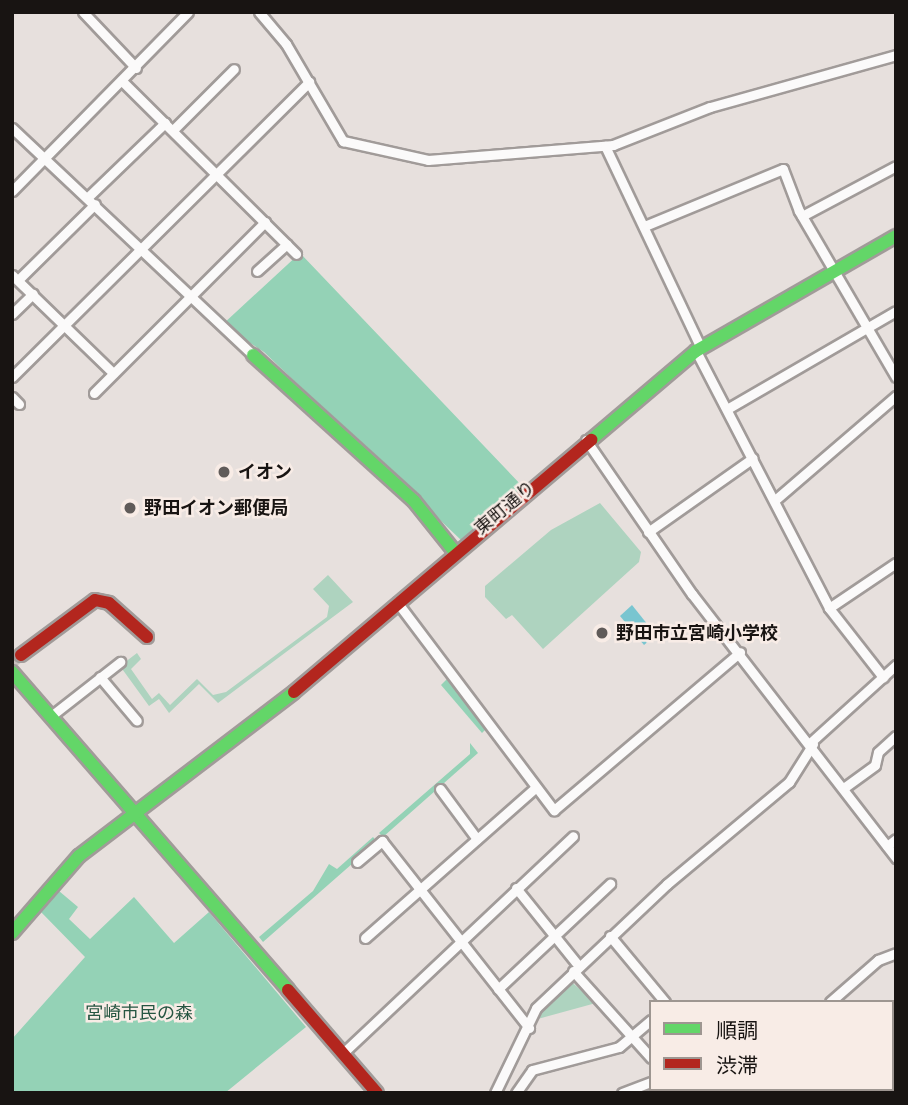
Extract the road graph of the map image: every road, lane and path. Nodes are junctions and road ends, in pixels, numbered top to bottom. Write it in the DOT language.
graph roads {
  1 [pos="83,12"];
  2 [pos="188,12"];
  3 [pos="259,12"];
  4 [pos="896,55"];
  5 [pos="136,68"];
  6 [pos="234,69"];
  7 [pos="123,82"];
  8 [pos="309,82"];
  9 [pos="169,126"];
  10 [pos="13,131"];
  11 [pos="605,146"];
  12 [pos="44,164"];
  13 [pos="896,166"];
  14 [pos="217,174"];
  15 [pos="12,191"];
  16 [pos="91,200"];
  17 [pos="802,216"];
  18 [pos="265,222"];
  19 [pos="648,225"];
  20 [pos="896,236"];
  21 [pos="287,244"];
  22 [pos="141,250"];
  23 [pos="296,254"];
  24 [pos="257,271"];
  25 [pos="834,272"];
  26 [pos="15,278"];
  27 [pos="33,294"];
  28 [pos="190,298"];
  29 [pos="896,311"];
  30 [pos="12,314"];
  31 [pos="63,327"];
  32 [pos="867,328"];
  33 [pos="699,349"];
  34 [pos="253,355"];
  35 [pos="113,373"];
  36 [pos="12,377"];
  37 [pos="896,377"];
  38 [pos="94,393"];
  39 [pos="896,396"];
  40 [pos="727,409"];
  41 [pos="586,440"];
  42 [pos="753,458"];
  43 [pos="775,499"];
  44 [pos="648,532"];
  45 [pos="454,551"];
  46 [pos="896,563"];
  47 [pos="397,602"];
  48 [pos="829,608"];
  49 [pos="147,637"];
  50 [pos="740,652"];
  51 [pos="21,655"];
  52 [pos="120,662"];
  53 [pos="896,665"];
  54 [pos="12,672"];
  55 [pos="100,677"];
  56 [pos="883,677"];
  57 [pos="51,716"];
  58 [pos="137,721"];
  59 [pos="896,736"];
  60 [pos="812,743"];
  61 [pos="536,787"];
  62 [pos="845,787"];
  63 [pos="440,789"];
  64 [pos="139,814"];
  65 [pos="573,836"];
  66 [pos="477,839"];
  67 [pos="896,839"];
  68 [pos="887,846"];
  69 [pos="896,858"];
  70 [pos="357,862"];
  71 [pos="610,884"];
  72 [pos="516,888"];
  73 [pos="419,890"];
  74 [pos="12,933"];
  75 [pos="555,936"];
  76 [pos="610,936"];
  77 [pos="365,938"];
  78 [pos="460,942"];
  79 [pos="896,953"];
  80 [pos="576,968"];
  81 [pos="498,989"];
  82 [pos="663,1000"];
  83 [pos="832,1000"];
  84 [pos="649,1022"];
  85 [pos="529,1028"];
  86 [pos="632,1037"];
  87 [pos="343,1053"];
  88 [pos="649,1056"];
  89 [pos="649,1083"];
  90 [pos="377,1093"];
  91 [pos="495,1093"];
  92 [pos="516,1093"];
  93 [pos="622,1093"];
  1 -- 5 [label="street"];
  2 -- 5 [label="street"];
  3 -- 8 [label="street"];
  4 -- 11 [label="street"];
  5 -- 7 [label="street"];
  6 -- 9 [label="street"];
  7 -- 9 [label="street"];
  7 -- 12 [label="street"];
  8 -- 11 [label="street"];
  8 -- 14 [label="street"];
  9 -- 14 [label="street"];
  9 -- 16 [label="street"];
  10 -- 12 [label="street"];
  11 -- 19 [label="street"];
  12 -- 15 [label="street"];
  12 -- 16 [label="street"];
  13 -- 17 [label="street"];
  14 -- 18 [label="street"];
  14 -- 22 [label="street"];
  16 -- 22 [label="street"];
  16 -- 26 [label="street"];
  17 -- 19 [label="street"];
  17 -- 25 [label="street"];
  18 -- 21 [label="street"];
  18 -- 28 [label="street"];
  19 -- 33 [label="street"];
  20 -- 25 [label="street, 東町通り"];
  21 -- 23 [label="street"];
  21 -- 24 [label="street"];
  22 -- 28 [label="street"];
  22 -- 31 [label="street"];
  25 -- 32 [label="street"];
  25 -- 33 [label="street, 東町通り"];
  26 -- 27 [label="street"];
  27 -- 30 [label="street"];
  27 -- 31 [label="street"];
  28 -- 34 [label="street"];
  28 -- 35 [label="street"];
  29 -- 32 [label="street"];
  31 -- 35 [label="street"];
  31 -- 36 [label="street"];
  32 -- 37 [label="street"];
  32 -- 40 [label="street"];
  33 -- 40 [label="street"];
  33 -- 41 [label="street, 東町通り"];
  34 -- 45 [label="street"];
  35 -- 38 [label="street"];
  39 -- 43 [label="street"];
  40 -- 42 [label="street"];
  41 -- 44 [label="street"];
  41 -- 45 [label="street, 東町通り"];
  42 -- 43 [label="street"];
  42 -- 44 [label="street"];
  43 -- 48 [label="street"];
  44 -- 50 [label="street"];
  45 -- 47 [label="street, 東町通り"];
  46 -- 48 [label="street"];
  47 -- 61 [label="street"];
  47 -- 64 [label="street, 東町通り"];
  48 -- 56 [label="street"];
  49 -- 51 [label="street"];
  50 -- 60 [label="street"];
  50 -- 61 [label="street"];
  52 -- 55 [label="street"];
  53 -- 56 [label="street"];
  54 -- 57 [label="street"];
  55 -- 57 [label="street"];
  55 -- 58 [label="street"];
  56 -- 60 [label="street"];
  57 -- 64 [label="street"];
  59 -- 62 [label="street"];
  60 -- 62 [label="street"];
  60 -- 76 [label="street"];
  61 -- 66 [label="street"];
  62 -- 68 [label="street"];
  63 -- 66 [label="street"];
  64 -- 74 [label="street, 東町通り"];
  64 -- 87 [label="street"];
  65 -- 72 [label="street"];
  66 -- 73 [label="street"];
  67 -- 68 [label="street"];
  68 -- 69 [label="street"];
  70 -- 73 [label="street"];
  71 -- 75 [label="street"];
  72 -- 75 [label="street"];
  72 -- 78 [label="street"];
  73 -- 77 [label="street"];
  73 -- 78 [label="street"];
  75 -- 80 [label="street"];
  75 -- 81 [label="street"];
  76 -- 80 [label="street"];
  76 -- 82 [label="street"];
  78 -- 81 [label="street"];
  78 -- 87 [label="street"];
  79 -- 83 [label="street"];
  80 -- 85 [label="street"];
  80 -- 86 [label="street"];
  81 -- 85 [label="street"];
  84 -- 86 [label="street"];
  85 -- 91 [label="street"];
  86 -- 88 [label="street"];
  86 -- 92 [label="street"];
  87 -- 90 [label="street"];
  89 -- 93 [label="street"];
}
